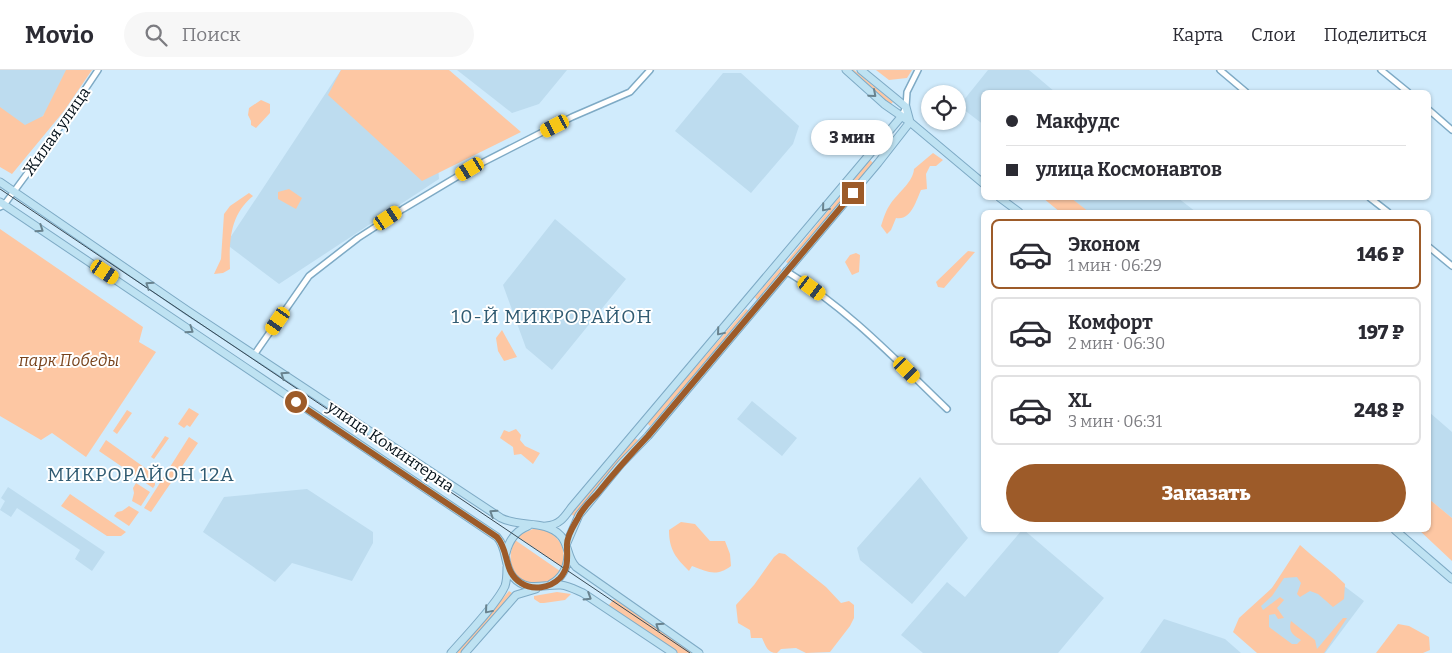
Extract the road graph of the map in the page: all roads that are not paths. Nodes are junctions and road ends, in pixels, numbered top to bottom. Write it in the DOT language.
graph roads {
  1 [pos="98,70"];
  2 [pos="650,70"];
  3 [pos="846,70"];
  4 [pos="861,70"];
  5 [pos="918,70"];
  6 [pos="1220,70"];
  7 [pos="1381,70"];
  8 [pos="1244,90"];
  9 [pos="1406,90"];
  10 [pos="906,107"];
  11 [pos="1431,112"];
  12 [pos="901,116"];
  13 [pos="910,122"];
  14 [pos="1452,130"];
  15 [pos="869,156"];
  16 [pos="878,163"];
  17 [pos="981,181"];
  18 [pos="0,182"];
  19 [pos="13,192"];
  20 [pos="1003,200"];
  21 [pos="1373,200"];
  22 [pos="1,205"];
  23 [pos="1016,210"];
  24 [pos="1385,210"];
  25 [pos="1431,249"];
  26 [pos="1452,266"];
  27 [pos="786,271"];
  28 [pos="254,355"];
  29 [pos="947,409"];
  30 [pos="639,428"];
  31 [pos="648,436"];
  32 [pos="539,525"];
  33 [pos="1397,532"];
  34 [pos="566,545"];
  35 [pos="506,554"];
  36 [pos="568,556"];
  37 [pos="507,567"];
  38 [pos="1452,580"];
  39 [pos="542,587"];
  40 [pos="451,653"];
  41 [pos="465,653"];
  42 [pos="673,653"];
  43 [pos="699,653"];
  1 -- 19 [label="street, Жилая улица"];
  2 -- 28 [label="street"];
  3 -- 12 [label="street, one-way"];
  4 -- 10 [label="street"];
  5 -- 10 [label="street"];
  6 -- 8 [label="street"];
  7 -- 9 [label="street"];
  10 -- 12 [label="street"];
  10 -- 13 [label="street"];
  11 -- 14 [label="street"];
  12 -- 13 [label="street"];
  12 -- 15 [label="street"];
  13 -- 16 [label="street"];
  13 -- 17 [label="street"];
  15 -- 16 [label="street"];
  15 -- 30 [label="street, one-way"];
  16 -- 27 [label="street"];
  18 -- 19 [label="street, улица Коминтерна"];
  19 -- 22 [label="street, Жилая улица"];
  28 -- 19 [label="street, улица Коминтерна, one-way"];
  20 -- 23 [label="street"];
  21 -- 24 [label="street"];
  22 -- 35 [label="street, улица Коминтерна, one-way"];
  25 -- 26 [label="street"];
  27 -- 29 [label="street"];
  27 -- 31 [label="street"];
  32 -- 28 [label="street, улица Коминтерна, one-way"];
  30 -- 31 [label="street"];
  30 -- 32 [label="street"];
  31 -- 34 [label="street"];
  32 -- 34 [label="street, улица Коминтерна"];
  32 -- 35 [label="street"];
  33 -- 38 [label="street"];
  34 -- 36 [label="street"];
  35 -- 37 [label="street"];
  36 -- 39 [label="street"];
  43 -- 36 [label="street, one-way"];
  37 -- 39 [label="street"];
  37 -- 40 [label="street, one-way"];
  39 -- 41 [label="street"];
  39 -- 42 [label="street, one-way"];
}
